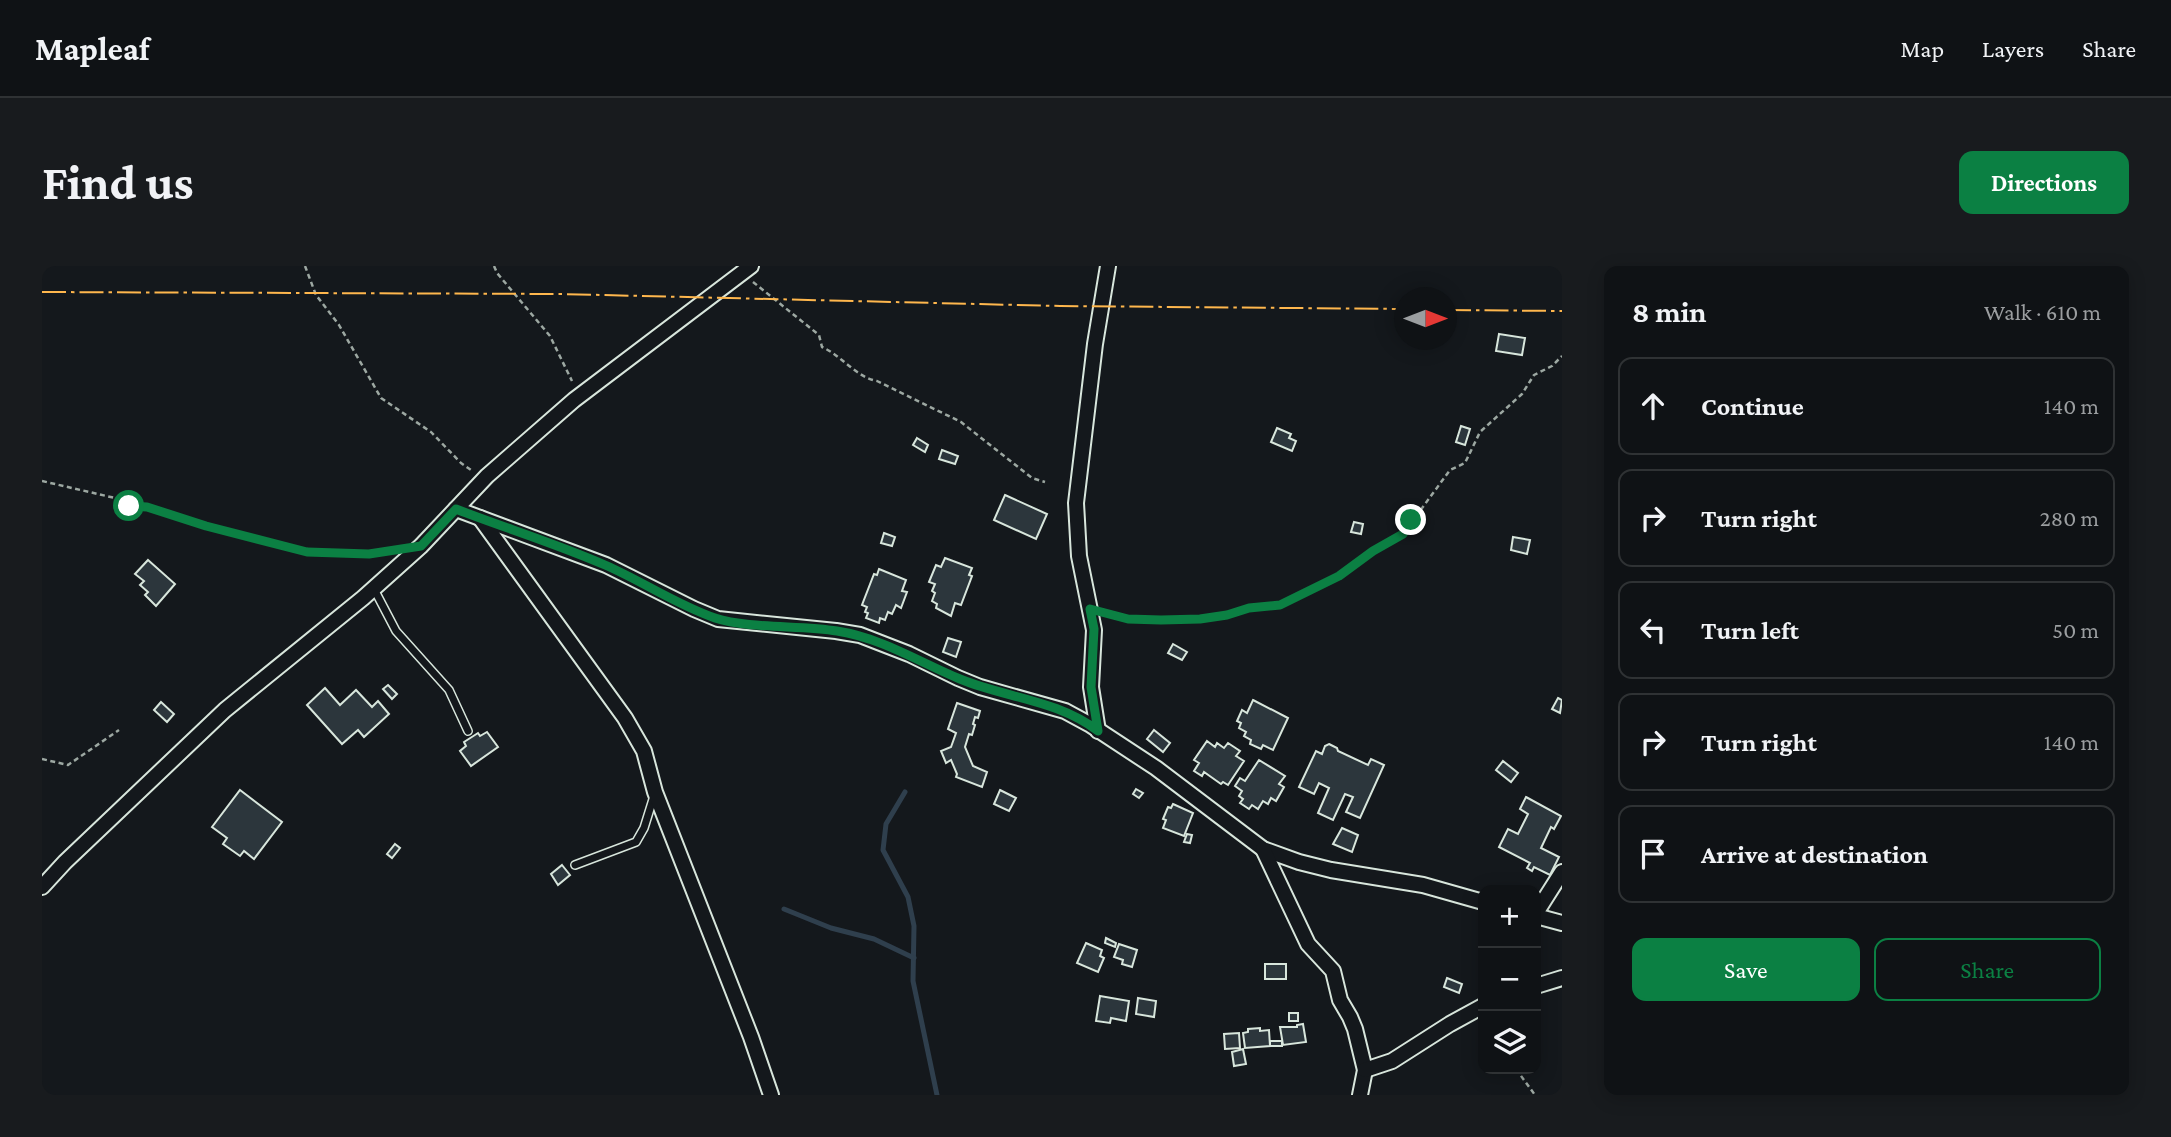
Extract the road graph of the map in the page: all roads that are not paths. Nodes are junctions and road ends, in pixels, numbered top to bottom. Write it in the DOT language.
graph roads {
  1 [pos="1108,266"];
  2 [pos="748,268"];
  3 [pos="456,509"];
  4 [pos="480,519"];
  5 [pos="373,589"];
  6 [pos="468,731"];
  7 [pos="1098,731"];
  8 [pos="655,792"];
  9 [pos="1264,849"];
  10 [pos="575,864"];
  11 [pos="1562,872"];
  12 [pos="42,887"];
  13 [pos="1478,901"];
  14 [pos="1541,907"];
  15 [pos="1541,917"];
  16 [pos="1562,923"];
  17 [pos="1562,978"];
  18 [pos="1541,984"];
  19 [pos="1478,1009"];
  20 [pos="1365,1070"];
  21 [pos="771,1095"];
  22 [pos="1360,1095"];
  1 -- 7 [label="street"];
  2 -- 3 [label="street"];
  3 -- 4 [label="street"];
  3 -- 5 [label="street"];
  4 -- 7 [label="street"];
  4 -- 8 [label="street"];
  5 -- 6 [label="lane"];
  5 -- 12 [label="street"];
  7 -- 9 [label="street"];
  8 -- 10 [label="lane"];
  8 -- 21 [label="street"];
  9 -- 13 [label="street"];
  9 -- 20 [label="street"];
  11 -- 14 [label="street"];
  15 -- 16 [label="street"];
  17 -- 18 [label="street"];
  19 -- 20 [label="street"];
  20 -- 22 [label="street"];
}
